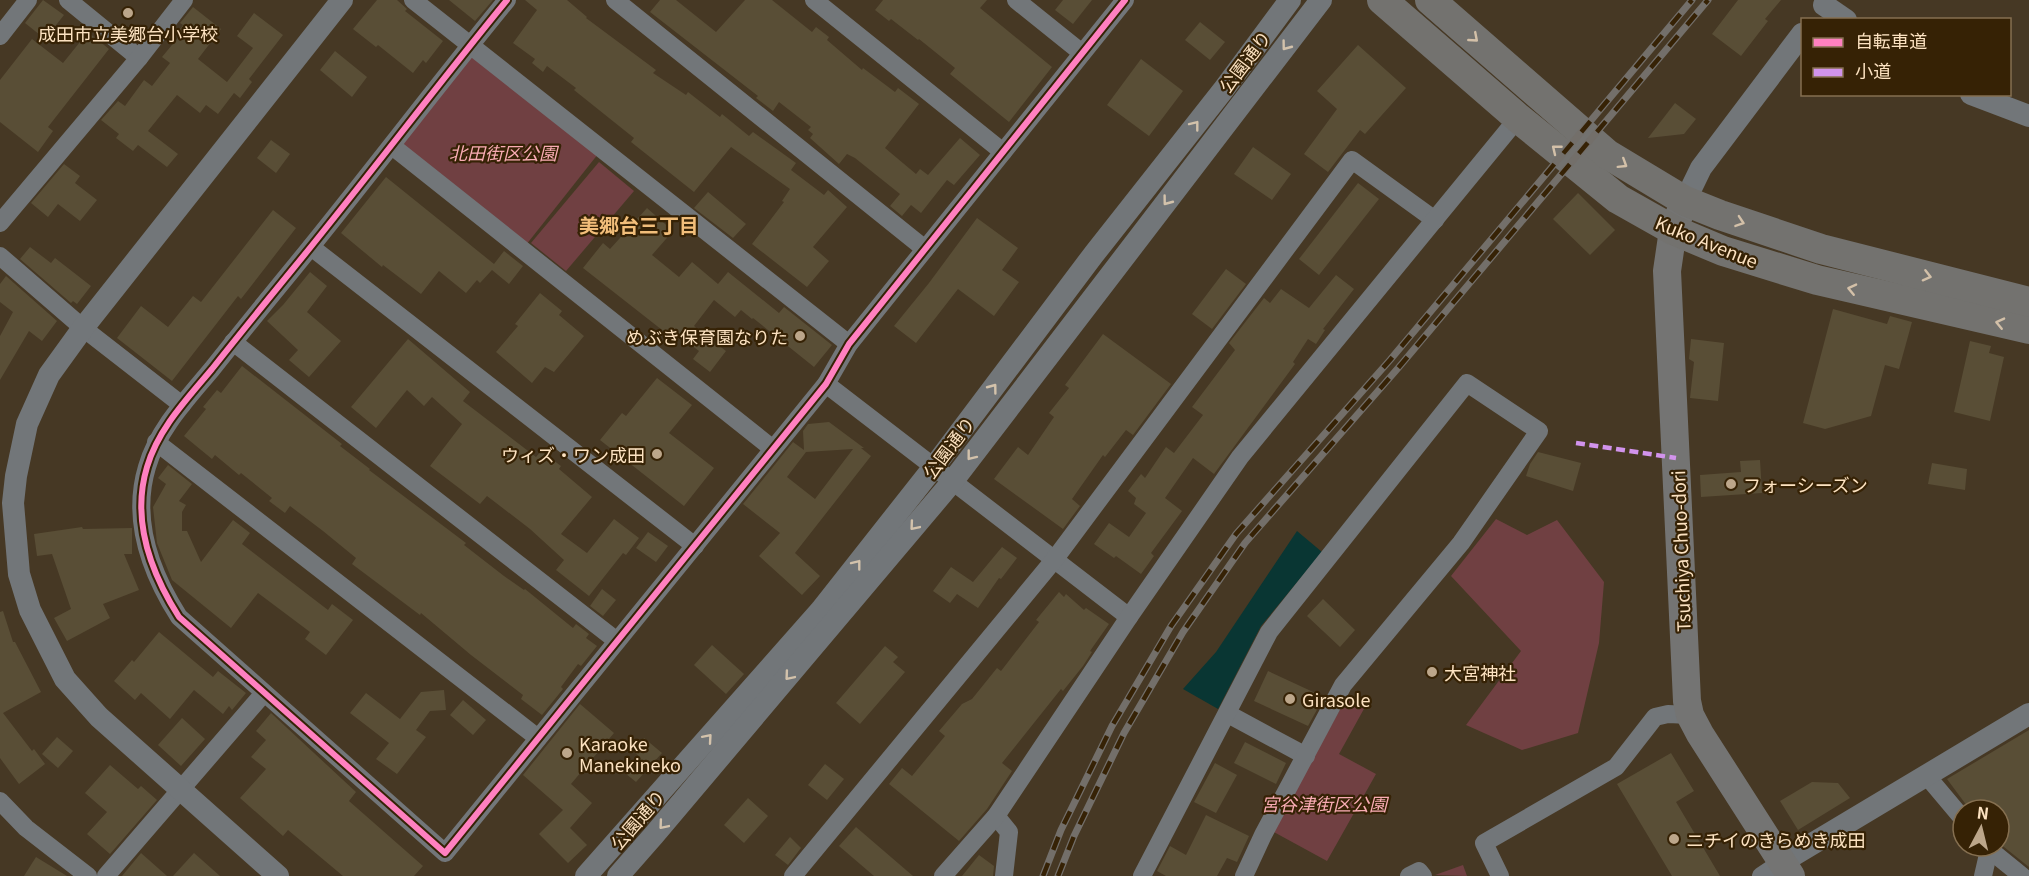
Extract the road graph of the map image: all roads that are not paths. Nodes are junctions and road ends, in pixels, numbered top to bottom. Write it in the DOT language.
graph roads {
  1 [pos="28,0"];
  2 [pos="68,0"];
  3 [pos="184,0"];
  4 [pos="342,0"];
  5 [pos="413,0"];
  6 [pos="507,0"];
  7 [pos="615,0"];
  8 [pos="814,0"];
  9 [pos="1016,0"];
  10 [pos="1125,0"];
  11 [pos="1290,0"];
  12 [pos="1321,0"];
  13 [pos="1382,0"];
  14 [pos="1430,0"];
  15 [pos="1822,8"];
  16 [pos="1842,18"];
  17 [pos="0,36"];
  18 [pos="1801,37"];
  19 [pos="470,45"];
  20 [pos="1082,53"];
  21 [pos="139,58"];
  22 [pos="1976,96"];
  23 [pos="2029,116"];
  24 [pos="1518,118"];
  25 [pos="392,146"];
  26 [pos="1003,152"];
  27 [pos="1685,201"];
  28 [pos="1435,220"];
  29 [pos="0,223"];
  30 [pos="1673,230"];
  31 [pos="311,247"];
  32 [pos="925,249"];
  33 [pos="0,256"];
  34 [pos="2029,302"];
  35 [pos="83,328"];
  36 [pos="2029,329"];
  37 [pos="233,342"];
  38 [pos="849,344"];
  39 [pos="826,384"];
  40 [pos="182,405"];
  41 [pos="156,442"];
  42 [pos="773,450"];
  43 [pos="933,468"];
  44 [pos="952,482"];
  45 [pos="695,546"];
  46 [pos="1054,560"];
  47 [pos="1129,617"];
  48 [pos="617,641"];
  49 [pos="264,693"];
  50 [pos="1228,714"];
  51 [pos="2029,714"];
  52 [pos="1690,715"];
  53 [pos="538,738"];
  54 [pos="1306,756"];
  55 [pos="1926,775"];
  56 [pos="180,789"];
  57 [pos="0,801"];
  58 [pos="1951,805"];
  59 [pos="996,816"];
  60 [pos="1986,858"];
  61 [pos="2000,858"];
  62 [pos="1778,872"];
  63 [pos="88,876"];
  64 [pos="106,876"];
  65 [pos="278,876"];
  66 [pos="586,876"];
  67 [pos="618,876"];
  68 [pos="793,876"];
  69 [pos="943,876"];
  70 [pos="1004,876"];
  71 [pos="1142,876"];
  72 [pos="1244,876"];
  73 [pos="1409,876"];
  74 [pos="1423,876"];
  75 [pos="1500,876"];
  76 [pos="1983,876"];
  77 [pos="2022,876"];
  1 -- 17 [label="street"];
  2 -- 21 [label="street"];
  3 -- 21 [label="street"];
  4 -- 35 [label="street"];
  5 -- 19 [label="street"];
  6 -- 19 [label="street"];
  7 -- 32 [label="street"];
  8 -- 26 [label="street"];
  9 -- 20 [label="street"];
  10 -- 20 [label="street"];
  43 -- 11 [label="street, 公園通り, one-way"];
  12 -- 44 [label="street, 公園通り, one-way"];
  13 -- 24 [label="highway, Kuko Avenue"];
  14 -- 27 [label="highway, Kuko Avenue, one-way"];
  15 -- 16 [label="street"];
  18 -- 27 [label="street"];
  19 -- 25 [label="street"];
  19 -- 38 [label="street"];
  20 -- 26 [label="street"];
  21 -- 29 [label="street"];
  22 -- 23 [label="street"];
  24 -- 28 [label="street"];
  30 -- 24 [label="highway, Kuko Avenue, one-way"];
  25 -- 31 [label="street"];
  25 -- 42 [label="street"];
  26 -- 32 [label="street"];
  27 -- 30 [label="main road, Tsuchiya Chuo-dori"];
  27 -- 34 [label="highway, Kuko Avenue, one-way"];
  28 -- 46 [label="street"];
  28 -- 47 [label="street"];
  36 -- 30 [label="highway, Kuko Avenue, one-way"];
  30 -- 52 [label="main road, Tsuchiya Chuo-dori"];
  31 -- 37 [label="street"];
  31 -- 45 [label="street"];
  32 -- 38 [label="street"];
  33 -- 35 [label="street"];
  35 -- 40 [label="street"];
  35 -- 56 [label="street"];
  37 -- 40 [label="street"];
  37 -- 48 [label="street"];
  38 -- 39 [label="street"];
  39 -- 42 [label="street"];
  39 -- 43 [label="street"];
  40 -- 41 [label="street"];
  41 -- 49 [label="street"];
  41 -- 53 [label="street"];
  42 -- 45 [label="street"];
  43 -- 44 [label="street"];
  66 -- 43 [label="street, 公園通り, one-way"];
  44 -- 46 [label="street"];
  44 -- 67 [label="street, 公園通り, one-way"];
  45 -- 48 [label="street"];
  46 -- 47 [label="street"];
  46 -- 68 [label="street"];
  47 -- 59 [label="street"];
  48 -- 53 [label="street"];
  49 -- 53 [label="street"];
  49 -- 56 [label="street"];
  50 -- 54 [label="street"];
  50 -- 54 [label="street"];
  50 -- 71 [label="street"];
  51 -- 55 [label="street"];
  52 -- 62 [label="main road, Tsuchiya Chuo-dori"];
  52 -- 75 [label="street"];
  54 -- 72 [label="street"];
  55 -- 58 [label="street"];
  55 -- 62 [label="street"];
  56 -- 64 [label="street"];
  56 -- 65 [label="street"];
  57 -- 63 [label="street"];
  59 -- 69 [label="street"];
  59 -- 70 [label="street"];
  60 -- 76 [label="street"];
  61 -- 77 [label="street"];
  73 -- 74 [label="street"];
}
